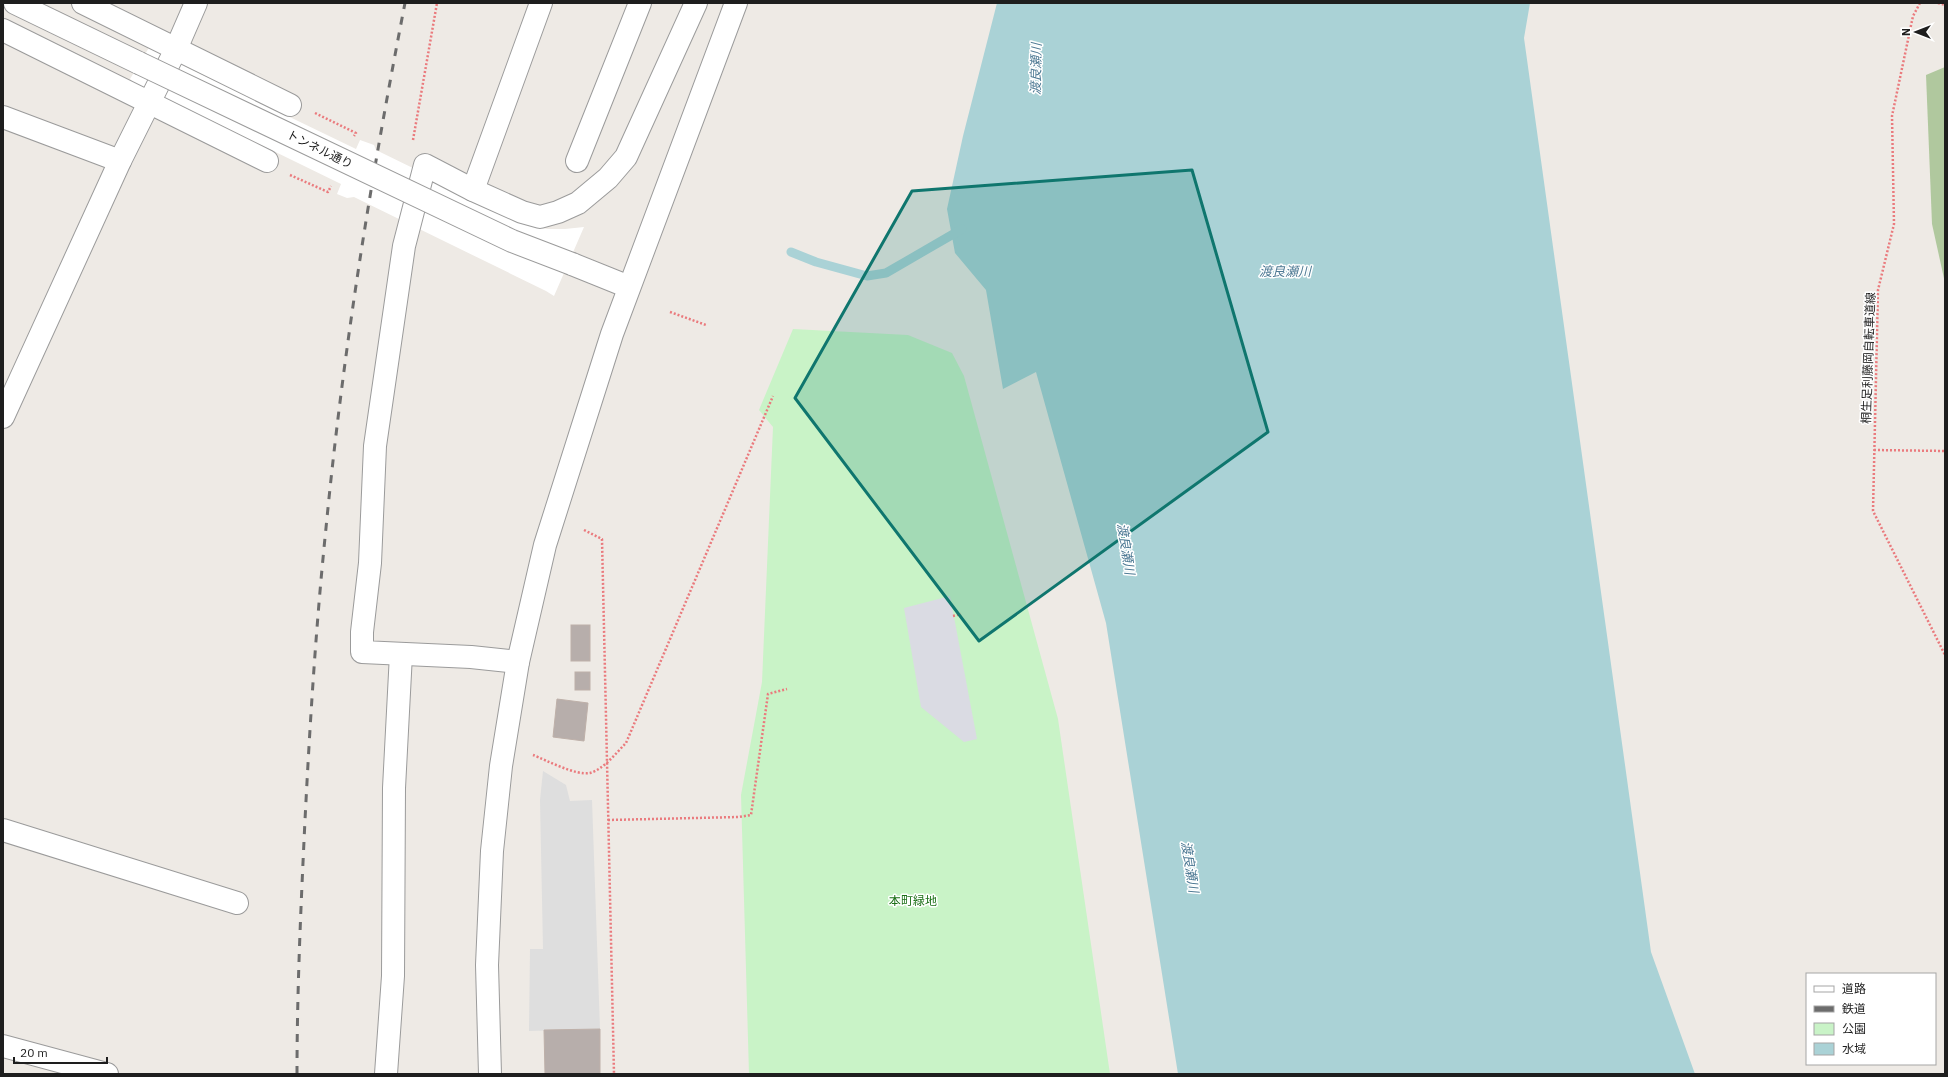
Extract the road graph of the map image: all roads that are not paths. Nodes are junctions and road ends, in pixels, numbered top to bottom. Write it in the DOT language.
graph roads {
  1 [pos="15,3"];
  2 [pos="83,3"];
  3 [pos="196,3"];
  4 [pos="541,3"];
  5 [pos="640,3"];
  6 [pos="696,3"];
  7 [pos="736,3"];
  8 [pos="3,30"];
  9 [pos="176,48"];
  10 [pos="149,101"];
  11 [pos="290,106"];
  12 [pos="3,117"];
  13 [pos="120,161"];
  14 [pos="267,161"];
  15 [pos="577,161"];
  16 [pos="473,190"];
  17 [pos="629,287"];
  18 [pos="3,417"];
  19 [pos="401,654"];
  20 [pos="518,662"];
  21 [pos="3,830"];
  22 [pos="237,903"];
  23 [pos="3,1046"];
  24 [pos="106,1074"];
  25 [pos="386,1074"];
  26 [pos="490,1074"];
  1 -- 17 [label="street, トンネル通り, bridge"];
  2 -- 9 [label="street"];
  3 -- 9 [label="street"];
  4 -- 16 [label="street"];
  5 -- 15 [label="street"];
  6 -- 16 [label="street"];
  7 -- 17 [label="street"];
  8 -- 10 [label="street"];
  9 -- 10 [label="street"];
  9 -- 11 [label="street"];
  10 -- 13 [label="street"];
  10 -- 14 [label="street"];
  12 -- 13 [label="street"];
  13 -- 18 [label="street"];
  16 -- 19 [label="street"];
  17 -- 20 [label="street"];
  19 -- 20 [label="street"];
  19 -- 25 [label="street"];
  20 -- 26 [label="street"];
  21 -- 22 [label="street"];
  23 -- 24 [label="street"];
}
